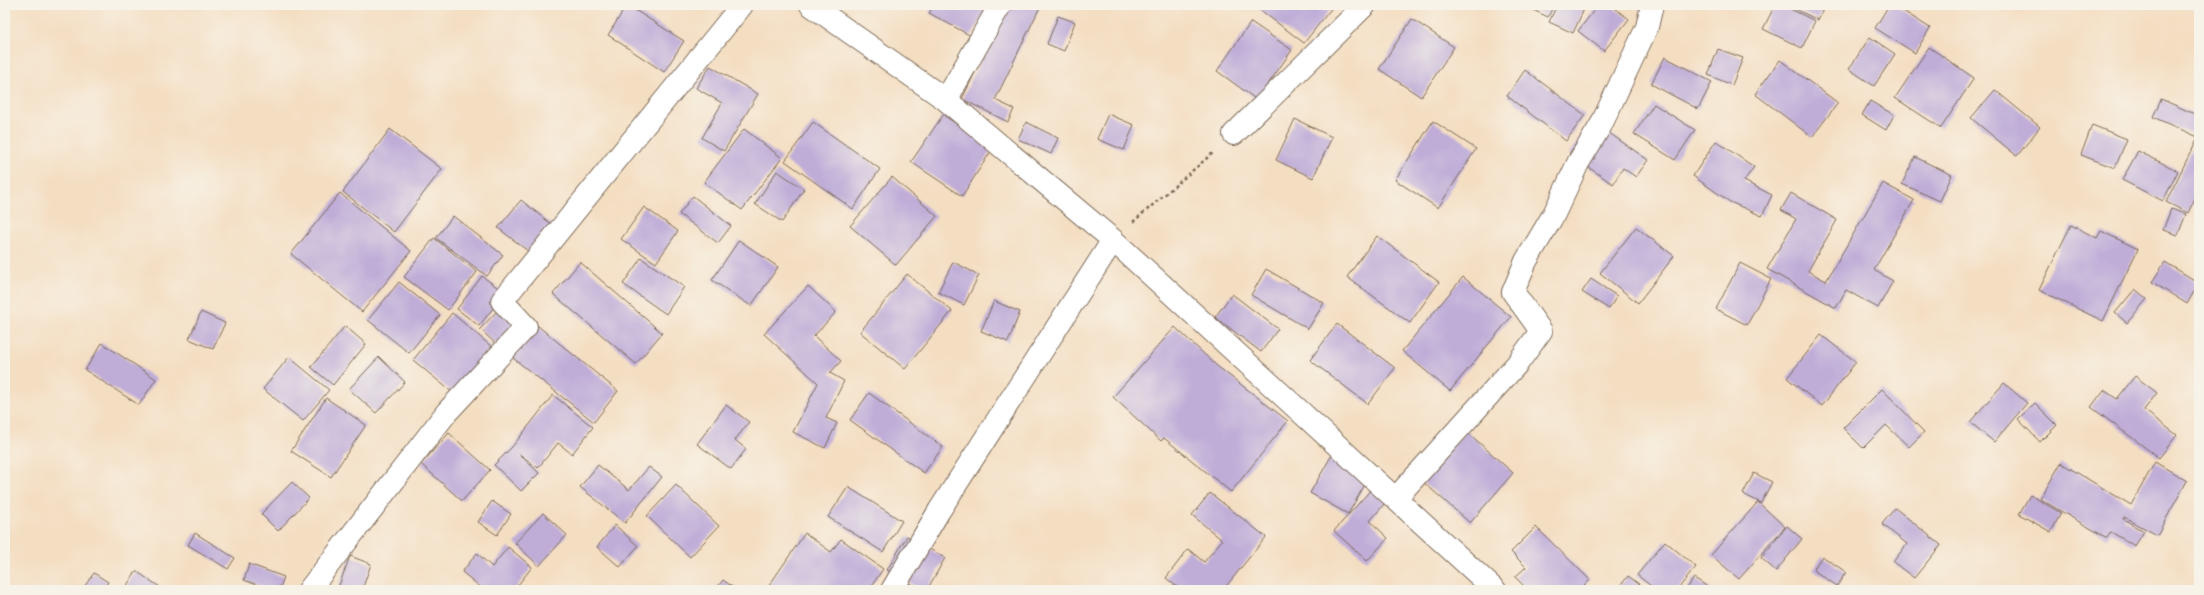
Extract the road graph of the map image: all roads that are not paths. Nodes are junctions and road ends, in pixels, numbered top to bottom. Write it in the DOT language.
graph roads {
  1 [pos="742,5"];
  2 [pos="811,5"];
  3 [pos="1000,5"];
  4 [pos="1366,5"];
  5 [pos="1652,5"];
  6 [pos="946,100"];
  7 [pos="1234,134"];
  8 [pos="1113,240"];
  9 [pos="1396,498"];
  10 [pos="309,590"];
  11 [pos="892,590"];
  12 [pos="1494,590"];
  1 -- 10 [label="street"];
  2 -- 6 [label="street"];
  3 -- 6 [label="street"];
  4 -- 7 [label="street"];
  5 -- 9 [label="street"];
  6 -- 8 [label="street"];
  8 -- 9 [label="street"];
  8 -- 11 [label="street"];
  9 -- 12 [label="street"];
}
